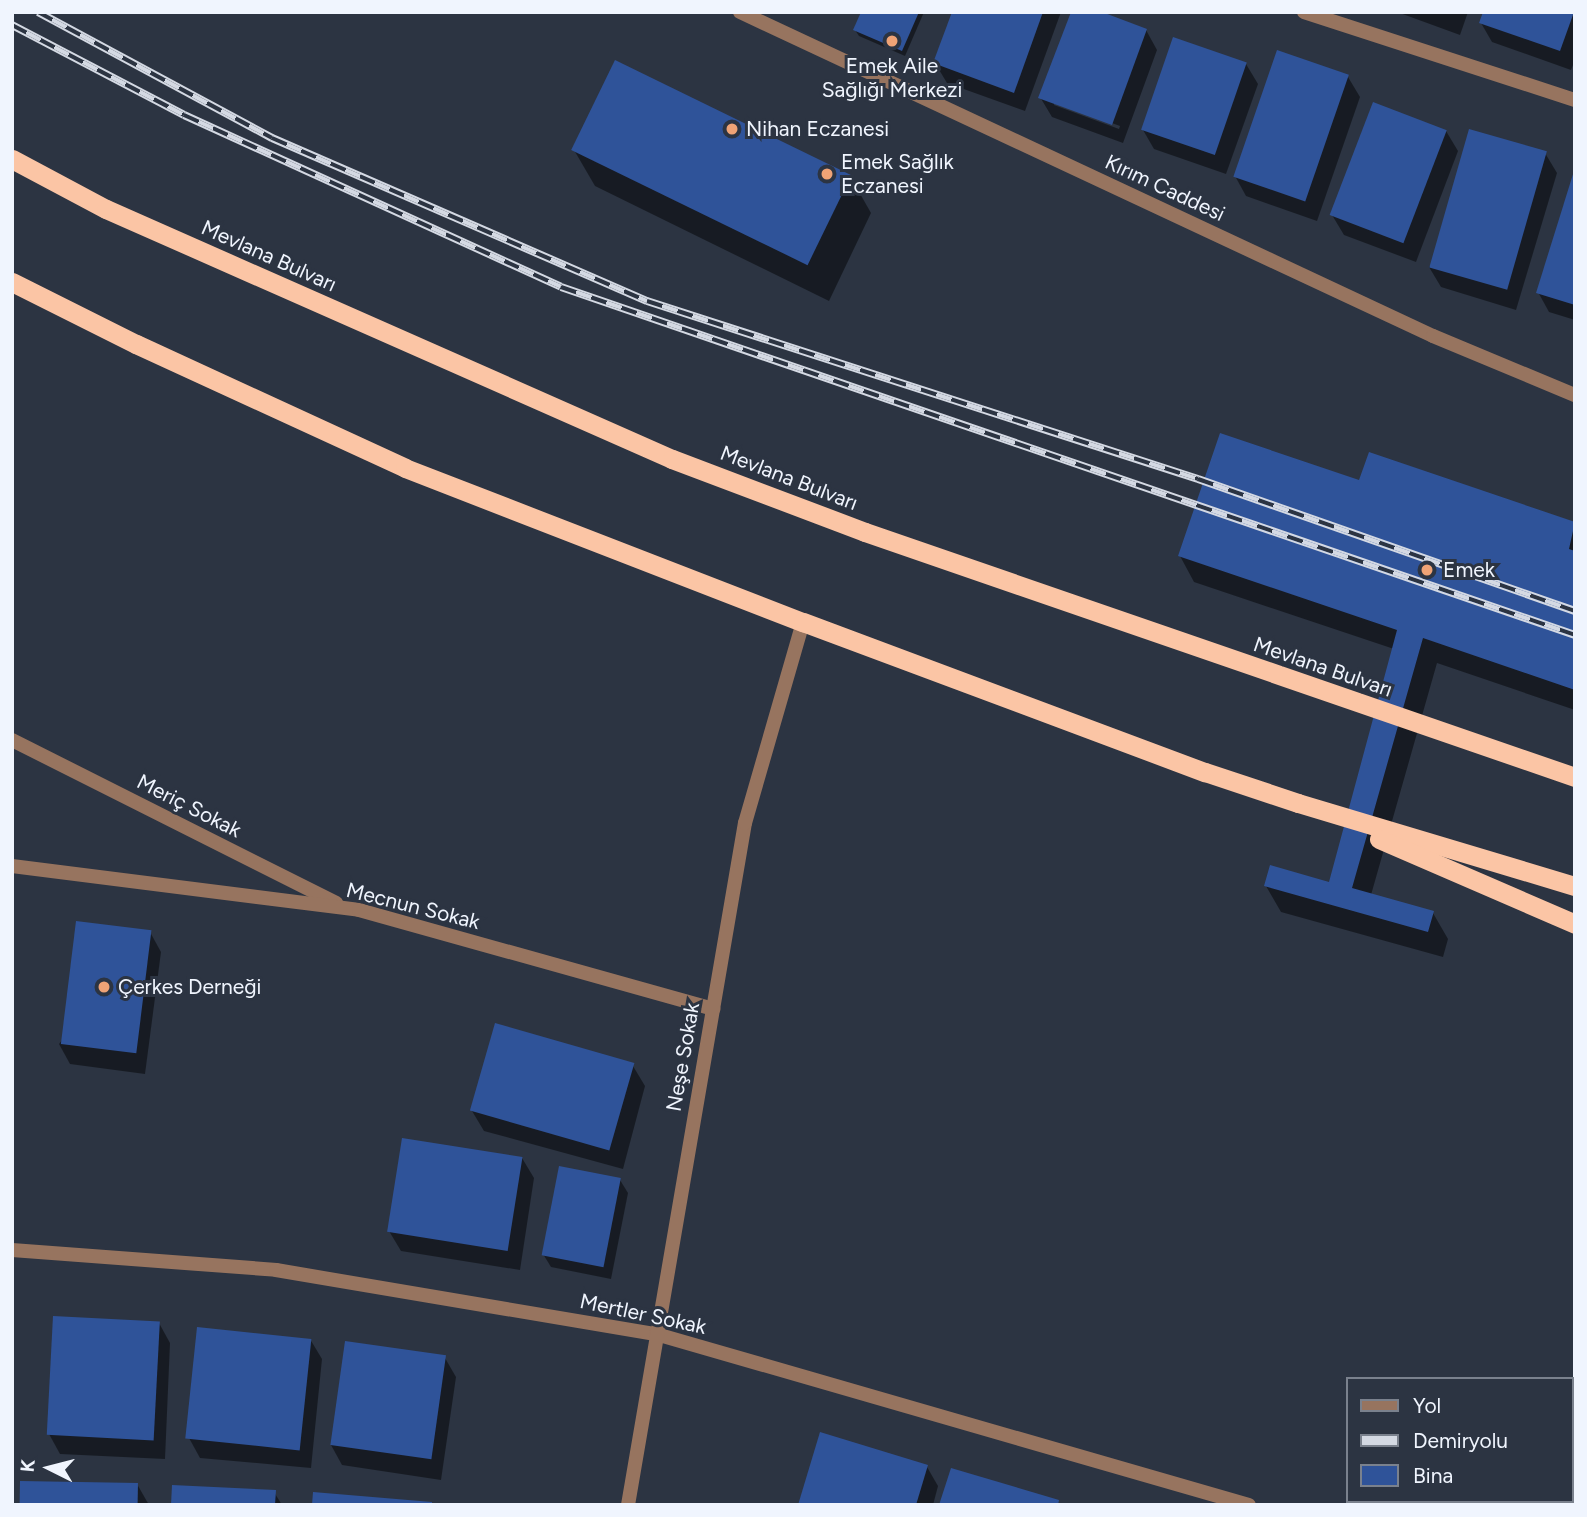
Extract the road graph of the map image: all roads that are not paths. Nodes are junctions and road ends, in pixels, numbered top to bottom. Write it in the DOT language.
graph roads {
  1 [pos="740,12"];
  2 [pos="1304,12"];
  3 [pos="1575,100"];
  4 [pos="12,159"];
  5 [pos="12,282"];
  6 [pos="1575,395"];
  7 [pos="803,622"];
  8 [pos="12,740"];
  9 [pos="1575,777"];
  10 [pos="1298,803"];
  11 [pos="12,866"];
  12 [pos="1575,886"];
  13 [pos="346,909"];
  14 [pos="1575,924"];
  15 [pos="713,1009"];
  16 [pos="12,1250"];
  17 [pos="656,1334"];
  18 [pos="628,1505"];
  19 [pos="1249,1505"];
  1 -- 6 [label="street, Kırım Caddesi"];
  2 -- 3 [label="street"];
  4 -- 9 [label="highway, Mevlana Bulvarı"];
  5 -- 7 [label="highway"];
  7 -- 10 [label="highway"];
  7 -- 15 [label="street, Neşe Sokak"];
  8 -- 13 [label="street, Meriç Sokak"];
  10 -- 12 [label="highway"];
  10 -- 14 [label="highway"];
  11 -- 13 [label="street, Mecnun Sokak"];
  13 -- 15 [label="street, Mecnun Sokak"];
  15 -- 17 [label="street, Neşe Sokak"];
  16 -- 17 [label="street, Mertler Sokak"];
  17 -- 18 [label="street, Neşe Sokak"];
  17 -- 19 [label="street, Mertler Sokak"];
}
